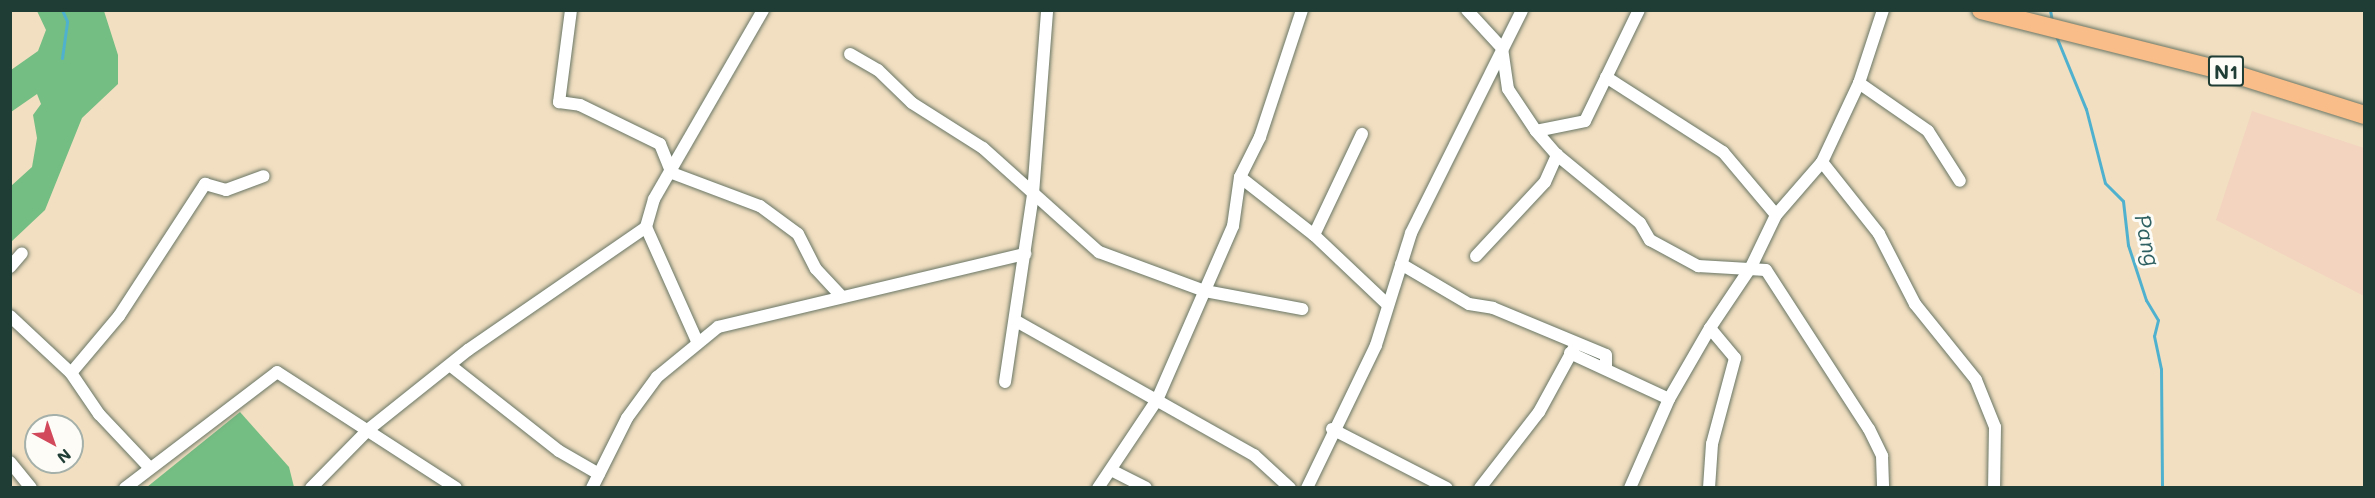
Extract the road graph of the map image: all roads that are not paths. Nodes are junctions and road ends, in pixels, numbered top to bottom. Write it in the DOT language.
graph roads {
  1 [pos="572,10"];
  2 [pos="763,10"];
  3 [pos="1302,10"];
  4 [pos="1467,10"];
  5 [pos="1522,10"];
  6 [pos="1639,10"];
  7 [pos="1883,10"];
  8 [pos="1981,10"];
  9 [pos="1044,11"];
  10 [pos="1502,48"];
  11 [pos="850,54"];
  12 [pos="1606,78"];
  13 [pos="1859,82"];
  14 [pos="2364,114"];
  15 [pos="1536,131"];
  16 [pos="1362,134"];
  17 [pos="1557,155"];
  18 [pos="1822,162"];
  19 [pos="672,173"];
  20 [pos="264,176"];
  21 [pos="1240,177"];
  22 [pos="1960,181"];
  23 [pos="1033,194"];
  24 [pos="1776,215"];
  25 [pos="646,226"];
  26 [pos="1314,235"];
  27 [pos="22,253"];
  28 [pos="1025,254"];
  29 [pos="1476,256"];
  30 [pos="1401,264"];
  31 [pos="10,267"];
  32 [pos="1751,267"];
  33 [pos="1205,291"];
  34 [pos="841,296"];
  35 [pos="1388,305"];
  36 [pos="1302,309"];
  37 [pos="10,316"];
  38 [pos="1016,321"];
  39 [pos="1710,328"];
  40 [pos="698,343"];
  41 [pos="1574,348"];
  42 [pos="451,366"];
  43 [pos="71,373"];
  44 [pos="1005,382"];
  45 [pos="1669,399"];
  46 [pos="1157,400"];
  47 [pos="369,429"];
  48 [pos="1332,429"];
  49 [pos="10,462"];
  50 [pos="149,467"];
  51 [pos="1111,470"];
  52 [pos="599,474"];
  53 [pos="440,483"];
  54 [pos="31,488"];
  55 [pos="125,488"];
  56 [pos="311,488"];
  57 [pos="456,488"];
  58 [pos="592,488"];
  59 [pos="1098,488"];
  60 [pos="1146,488"];
  61 [pos="1290,488"];
  62 [pos="1307,488"];
  63 [pos="1447,488"];
  64 [pos="1480,488"];
  65 [pos="1630,488"];
  66 [pos="1709,488"];
  67 [pos="1883,488"];
  68 [pos="1994,488"];
  1 -- 19 [label="street"];
  2 -- 19 [label="street"];
  3 -- 21 [label="street"];
  4 -- 10 [label="street"];
  5 -- 10 [label="street"];
  6 -- 12 [label="street"];
  7 -- 13 [label="street"];
  8 -- 14 [label="highway, N1"];
  9 -- 23 [label="street"];
  10 -- 15 [label="street"];
  10 -- 30 [label="street"];
  11 -- 23 [label="street"];
  12 -- 15 [label="street"];
  12 -- 24 [label="street"];
  13 -- 18 [label="street"];
  13 -- 22 [label="street"];
  15 -- 17 [label="street"];
  16 -- 26 [label="street"];
  17 -- 29 [label="street"];
  17 -- 32 [label="street"];
  18 -- 24 [label="street"];
  18 -- 68 [label="street"];
  19 -- 25 [label="street"];
  19 -- 34 [label="street"];
  20 -- 43 [label="street"];
  21 -- 26 [label="street"];
  21 -- 33 [label="street"];
  23 -- 28 [label="street"];
  23 -- 33 [label="street"];
  24 -- 32 [label="street"];
  25 -- 40 [label="street"];
  25 -- 42 [label="street"];
  26 -- 35 [label="street"];
  27 -- 31 [label="street"];
  28 -- 34 [label="street"];
  28 -- 38 [label="street"];
  30 -- 35 [label="street"];
  30 -- 41 [label="street"];
  32 -- 39 [label="street"];
  32 -- 67 [label="street"];
  33 -- 36 [label="street"];
  33 -- 46 [label="street"];
  34 -- 40 [label="street"];
  35 -- 48 [label="street"];
  37 -- 43 [label="street"];
  38 -- 44 [label="street"];
  38 -- 46 [label="street"];
  39 -- 45 [label="street"];
  39 -- 66 [label="street"];
  40 -- 52 [label="street"];
  41 -- 45 [label="street"];
  41 -- 64 [label="street"];
  42 -- 47 [label="street"];
  42 -- 52 [label="street"];
  43 -- 50 [label="street"];
  45 -- 65 [label="street"];
  46 -- 51 [label="street"];
  46 -- 61 [label="street"];
  47 -- 50 [label="street"];
  47 -- 53 [label="street"];
  47 -- 56 [label="street"];
  48 -- 62 [label="street"];
  48 -- 63 [label="street"];
  49 -- 54 [label="street"];
  50 -- 55 [label="street"];
  51 -- 59 [label="street"];
  51 -- 60 [label="street"];
  52 -- 58 [label="street"];
  53 -- 57 [label="street"];
}
